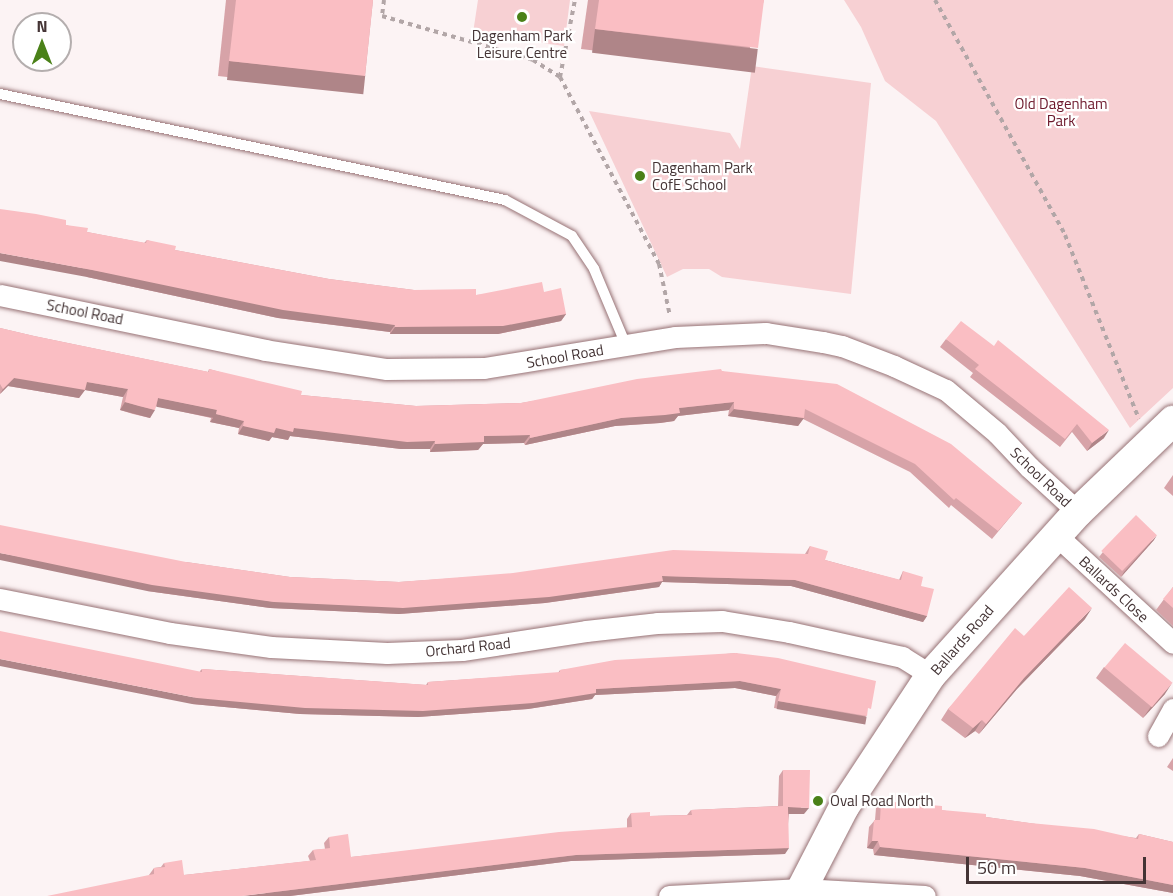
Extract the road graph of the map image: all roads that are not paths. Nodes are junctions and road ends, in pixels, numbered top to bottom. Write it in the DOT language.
graph roads {
  1 [pos="0,94"];
  2 [pos="0,295"];
  3 [pos="626,345"];
  4 [pos="1173,422"];
  5 [pos="1078,512"];
  6 [pos="1056,535"];
  7 [pos="0,599"];
  8 [pos="1173,643"];
  9 [pos="931,675"];
  10 [pos="1173,709"];
  11 [pos="1158,736"];
  12 [pos="800,892"];
  13 [pos="669,896"];
  14 [pos="925,896"];
  1 -- 3 [label="lane"];
  2 -- 3 [label="street, School Road"];
  3 -- 5 [label="street, School Road"];
  4 -- 5 [label="main road, Ballards Road"];
  5 -- 6 [label="main road, Ballards Road"];
  6 -- 8 [label="street, Ballards Close"];
  6 -- 9 [label="main road, Ballards Road"];
  7 -- 9 [label="street, Orchard Road"];
  9 -- 12 [label="main road, Ballards Road"];
  10 -- 11 [label="street"];
  12 -- 13 [label="street"];
  12 -- 14 [label="street"];
}
